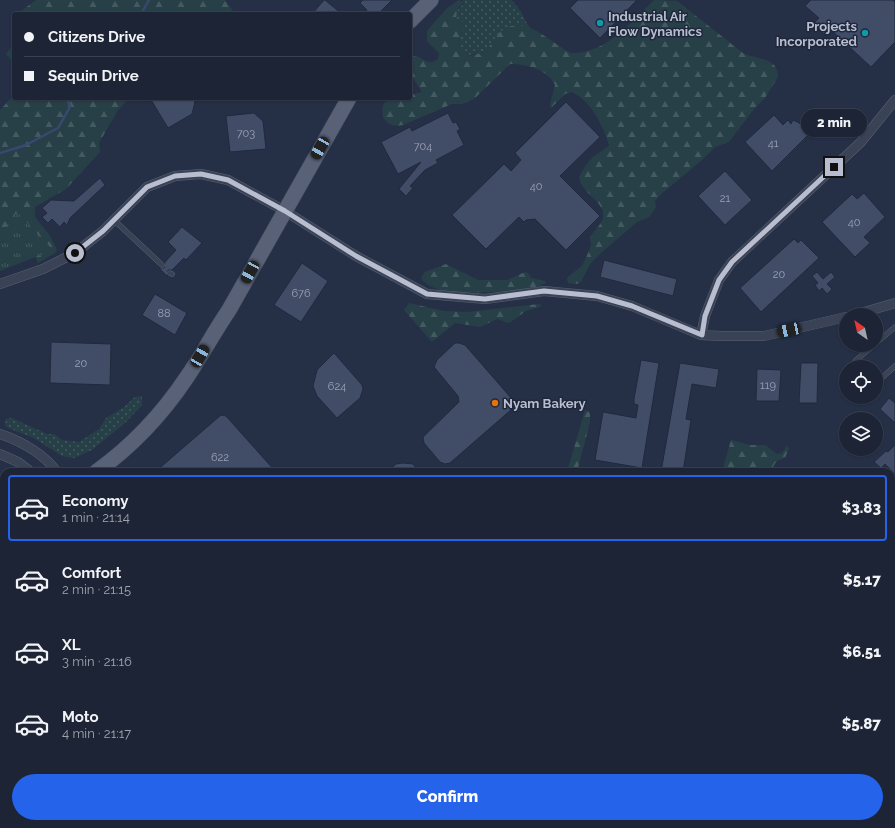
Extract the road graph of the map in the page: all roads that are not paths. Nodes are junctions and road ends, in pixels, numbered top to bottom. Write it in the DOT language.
graph roads {
  1 [pos="431,0"];
  2 [pos="412,19"];
  3 [pos="348,100"];
  4 [pos="895,100"];
  5 [pos="285,211"];
  6 [pos="114,220"];
  7 [pos="162,265"];
  8 [pos="0,284"];
  9 [pos="895,304"];
  10 [pos="880,308"];
  11 [pos="839,319"];
  12 [pos="895,327"];
  13 [pos="702,335"];
  14 [pos="883,337"];
  15 [pos="866,352"];
  16 [pos="856,360"];
  17 [pos="895,366"];
  18 [pos="883,377"];
  19 [pos="0,434"];
  20 [pos="0,454"];
  21 [pos="26,468"];
  22 [pos="53,468"];
  23 [pos="101,468"];
  1 -- 2 [label="main road"];
  3 -- 5 [label="main road"];
  4 -- 13 [label="street"];
  5 -- 6 [label="street"];
  5 -- 13 [label="street"];
  5 -- 23 [label="main road"];
  6 -- 7 [label="lane"];
  6 -- 8 [label="street"];
  9 -- 10 [label="street"];
  11 -- 13 [label="street"];
  12 -- 14 [label="lane"];
  15 -- 16 [label="lane"];
  17 -- 18 [label="lane"];
  19 -- 22 [label="street"];
  20 -- 21 [label="street"];
}
